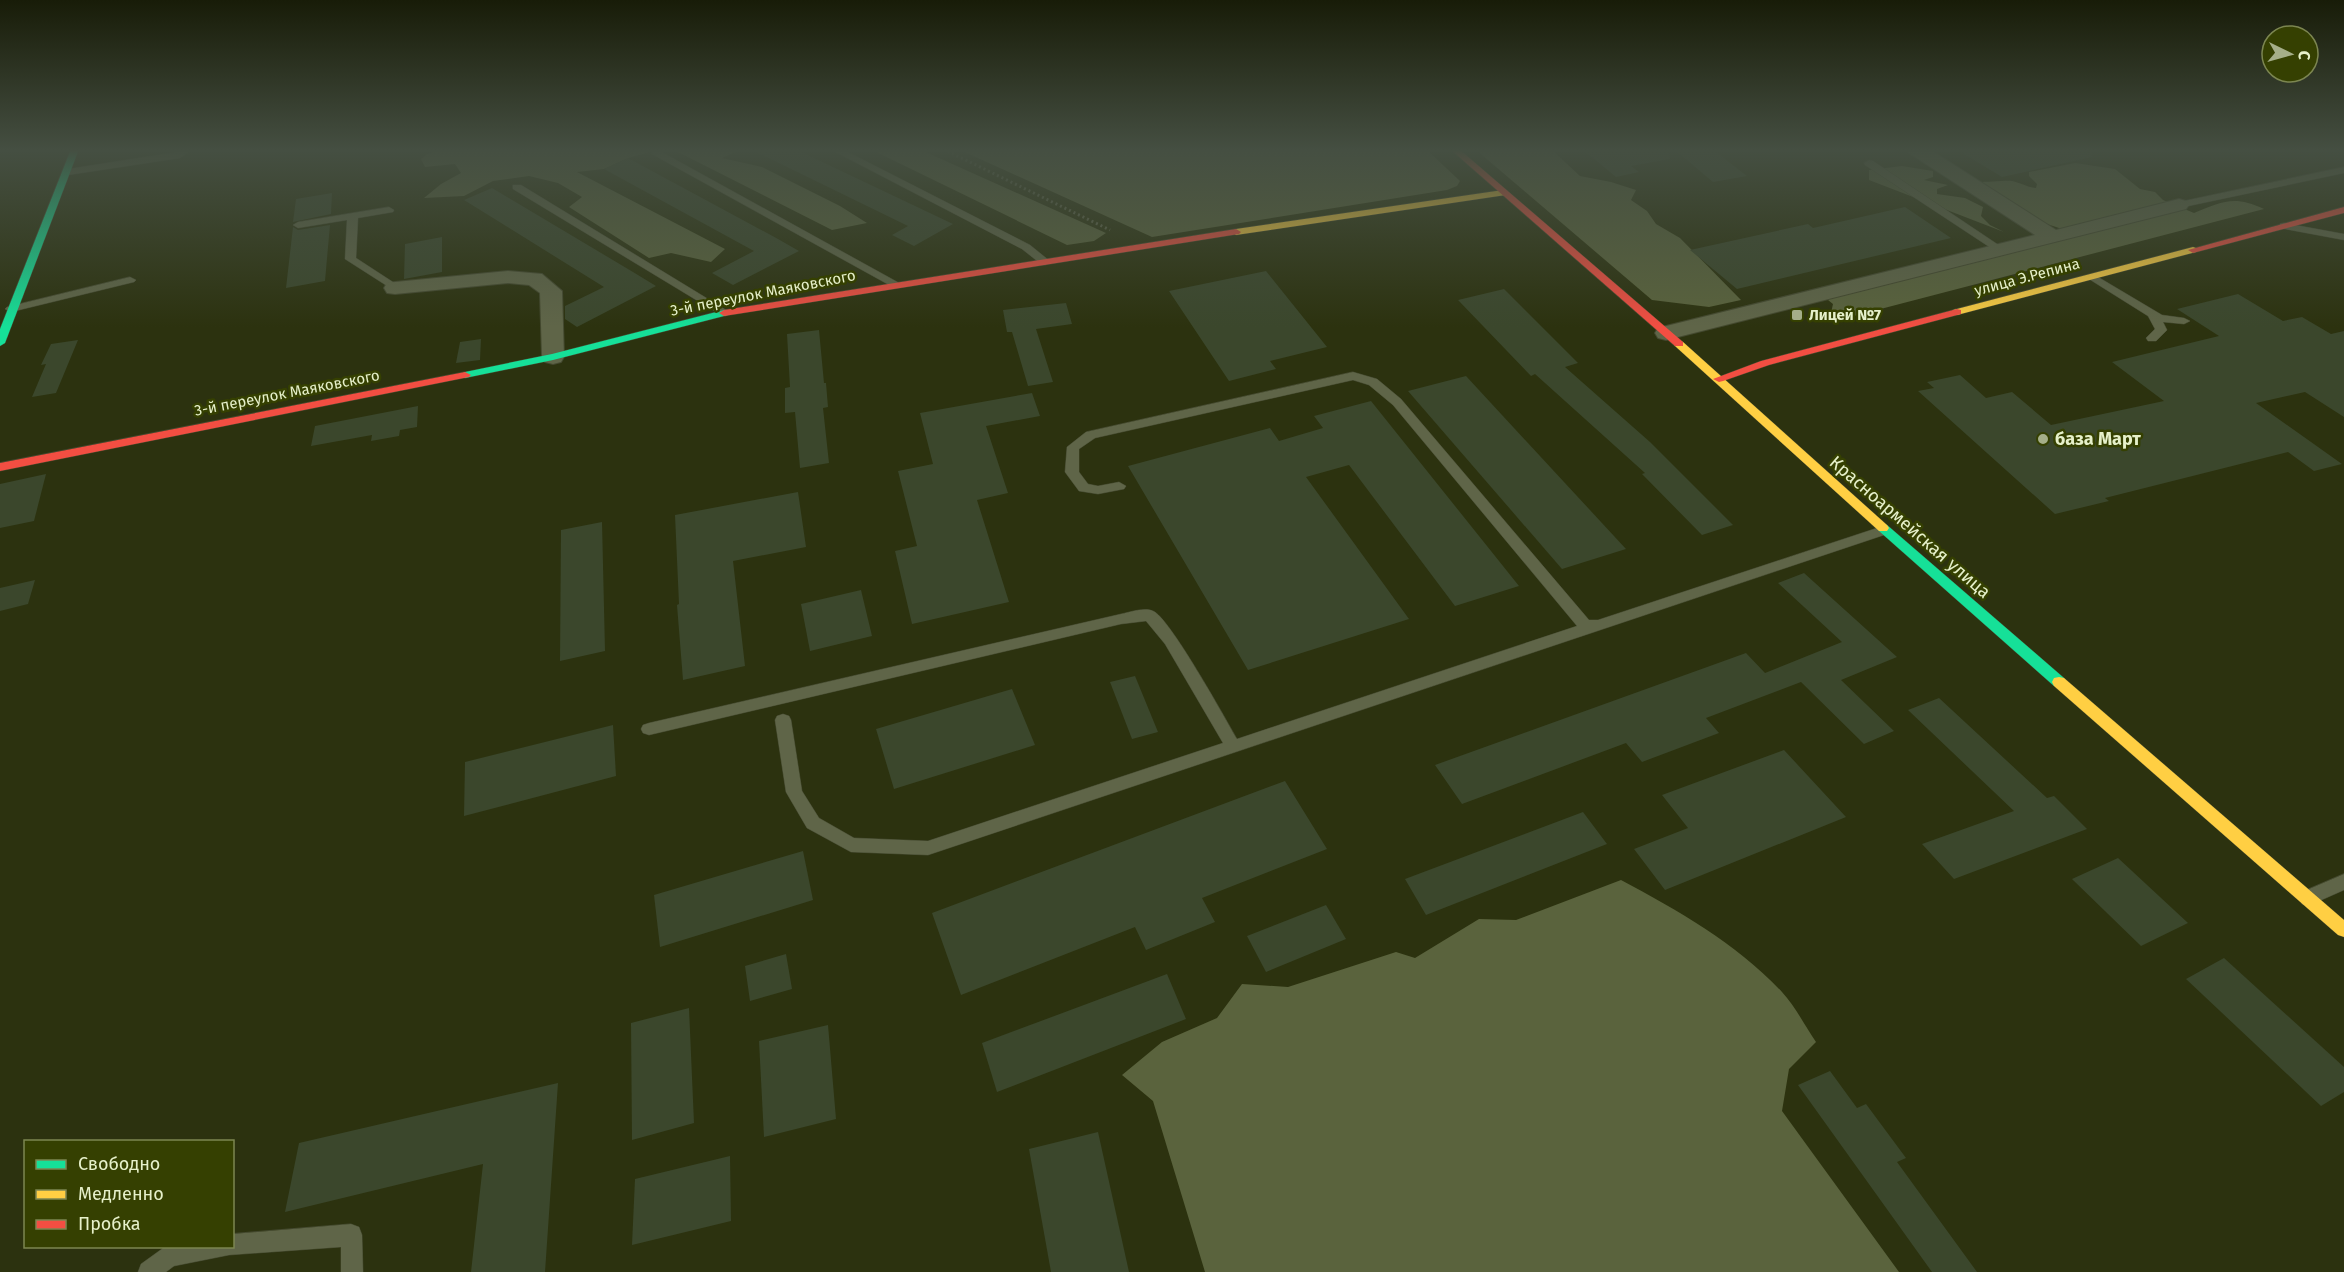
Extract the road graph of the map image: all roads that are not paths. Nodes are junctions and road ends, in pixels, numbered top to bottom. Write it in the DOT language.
graph roads {
  1 [pos="53,208"];
  2 [pos="551,208"];
  3 [pos="756,208"];
  4 [pos="951,208"];
  5 [pos="1396,208"];
  6 [pos="1521,208"];
  7 [pos="1938,208"];
  8 [pos="2008,208"];
  9 [pos="2166,208"];
  10 [pos="388,210"];
  11 [pos="2344,210"];
  12 [pos="353,215"];
  13 [pos="298,225"];
  14 [pos="2284,226"];
  15 [pos="2053,237"];
  16 [pos="2344,237"];
  17 [pos="2001,250"];
  18 [pos="1045,262"];
  19 [pos="2092,277"];
  20 [pos="130,280"];
  21 [pos="895,284"];
  22 [pos="395,288"];
  23 [pos="12,309"];
  24 [pos="725,314"];
  25 [pos="2153,314"];
  26 [pos="2184,321"];
  27 [pos="1666,333"];
  28 [pos="2152,338"];
  29 [pos="0,343"];
  30 [pos="553,357"];
  31 [pos="1719,379"];
  32 [pos="0,467"];
  33 [pos="1119,486"];
  34 [pos="1885,530"];
  35 [pos="1619,611"];
  36 [pos="1588,629"];
  37 [pos="783,720"];
  38 [pos="649,729"];
  39 [pos="1234,747"];
  40 [pos="2344,882"];
  41 [pos="2307,899"];
  42 [pos="2344,930"];
  43 [pos="234,1245"];
  44 [pos="213,1248"];
  45 [pos="149,1272"];
  46 [pos="352,1272"];
  1 -- 23 [label="street"];
  2 -- 24 [label="lane"];
  3 -- 21 [label="lane"];
  4 -- 18 [label="lane"];
  5 -- 18 [label="street, 3-й переулок Маяковского"];
  6 -- 27 [label="street, Красноармейская улица"];
  7 -- 17 [label="lane"];
  8 -- 15 [label="street"];
  9 -- 15 [label="street"];
  10 -- 12 [label="lane"];
  11 -- 14 [label="street, улица Э.Репина"];
  12 -- 13 [label="lane"];
  12 -- 22 [label="lane"];
  14 -- 16 [label="lane"];
  14 -- 19 [label="street, улица Э.Репина"];
  15 -- 17 [label="street"];
  17 -- 27 [label="street"];
  18 -- 21 [label="street, 3-й переулок Маяковского"];
  19 -- 25 [label="lane"];
  19 -- 31 [label="street, улица Э.Репина"];
  20 -- 23 [label="lane"];
  21 -- 24 [label="street, 3-й переулок Маяковского"];
  22 -- 30 [label="street"];
  23 -- 29 [label="street"];
  24 -- 30 [label="street, 3-й переулок Маяковского"];
  25 -- 26 [label="lane"];
  25 -- 28 [label="lane"];
  27 -- 31 [label="street, Красноармейская улица"];
  30 -- 32 [label="street, 3-й переулок Маяковского"];
  31 -- 34 [label="street, Красноармейская улица"];
  33 -- 36 [label="lane"];
  34 -- 36 [label="lane"];
  34 -- 41 [label="street, Красноармейская улица"];
  35 -- 36 [label="lane"];
  36 -- 39 [label="lane"];
  37 -- 39 [label="lane"];
  38 -- 39 [label="lane"];
  40 -- 41 [label="lane"];
  41 -- 42 [label="street, Красноармейская улица"];
  43 -- 46 [label="lane"];
  44 -- 45 [label="lane"];
}
